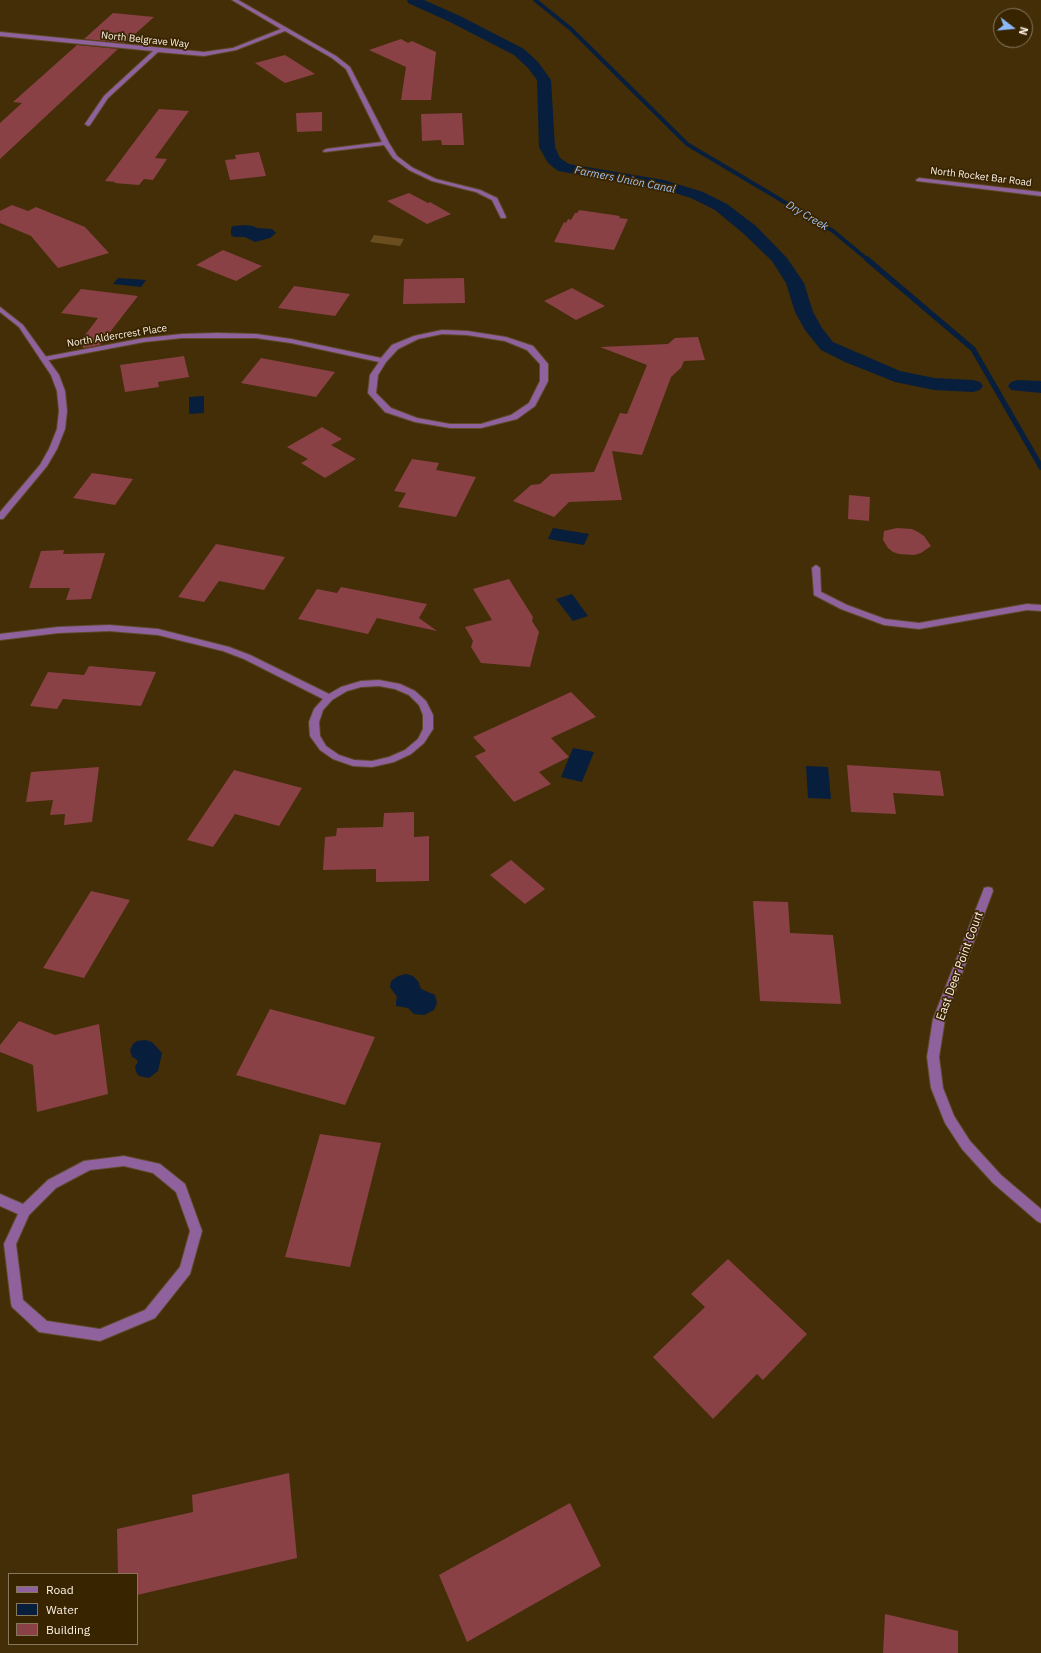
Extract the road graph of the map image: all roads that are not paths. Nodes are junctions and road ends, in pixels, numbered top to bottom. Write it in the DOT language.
graph roads {
  1 [pos="234,0"];
  2 [pos="285,29"];
  3 [pos="0,34"];
  4 [pos="157,50"];
  5 [pos="88,124"];
  6 [pos="386,143"];
  7 [pos="326,151"];
  8 [pos="919,180"];
  9 [pos="1041,194"];
  10 [pos="503,217"];
  11 [pos="0,309"];
  12 [pos="44,359"];
  13 [pos="383,361"];
  14 [pos="0,517"];
  15 [pos="816,568"];
  16 [pos="1041,608"];
  17 [pos="0,637"];
  18 [pos="329,698"];
  19 [pos="988,891"];
  20 [pos="0,1200"];
  21 [pos="25,1211"];
  22 [pos="1041,1218"];
  1 -- 2 [label="street"];
  2 -- 4 [label="street, North Belgrave Way"];
  2 -- 6 [label="street"];
  3 -- 4 [label="street, North Belgrave Way"];
  4 -- 5 [label="street"];
  6 -- 7 [label="street"];
  6 -- 10 [label="street"];
  8 -- 9 [label="street, North Rocket Bar Road"];
  11 -- 12 [label="street"];
  12 -- 13 [label="street, North Aldercrest Place"];
  12 -- 14 [label="street"];
  13 -- 13 [label="street"];
  15 -- 16 [label="street"];
  17 -- 18 [label="street"];
  18 -- 18 [label="street"];
  19 -- 22 [label="street, East Deer Point Court"];
  20 -- 21 [label="street"];
  21 -- 21 [label="street"];
}
